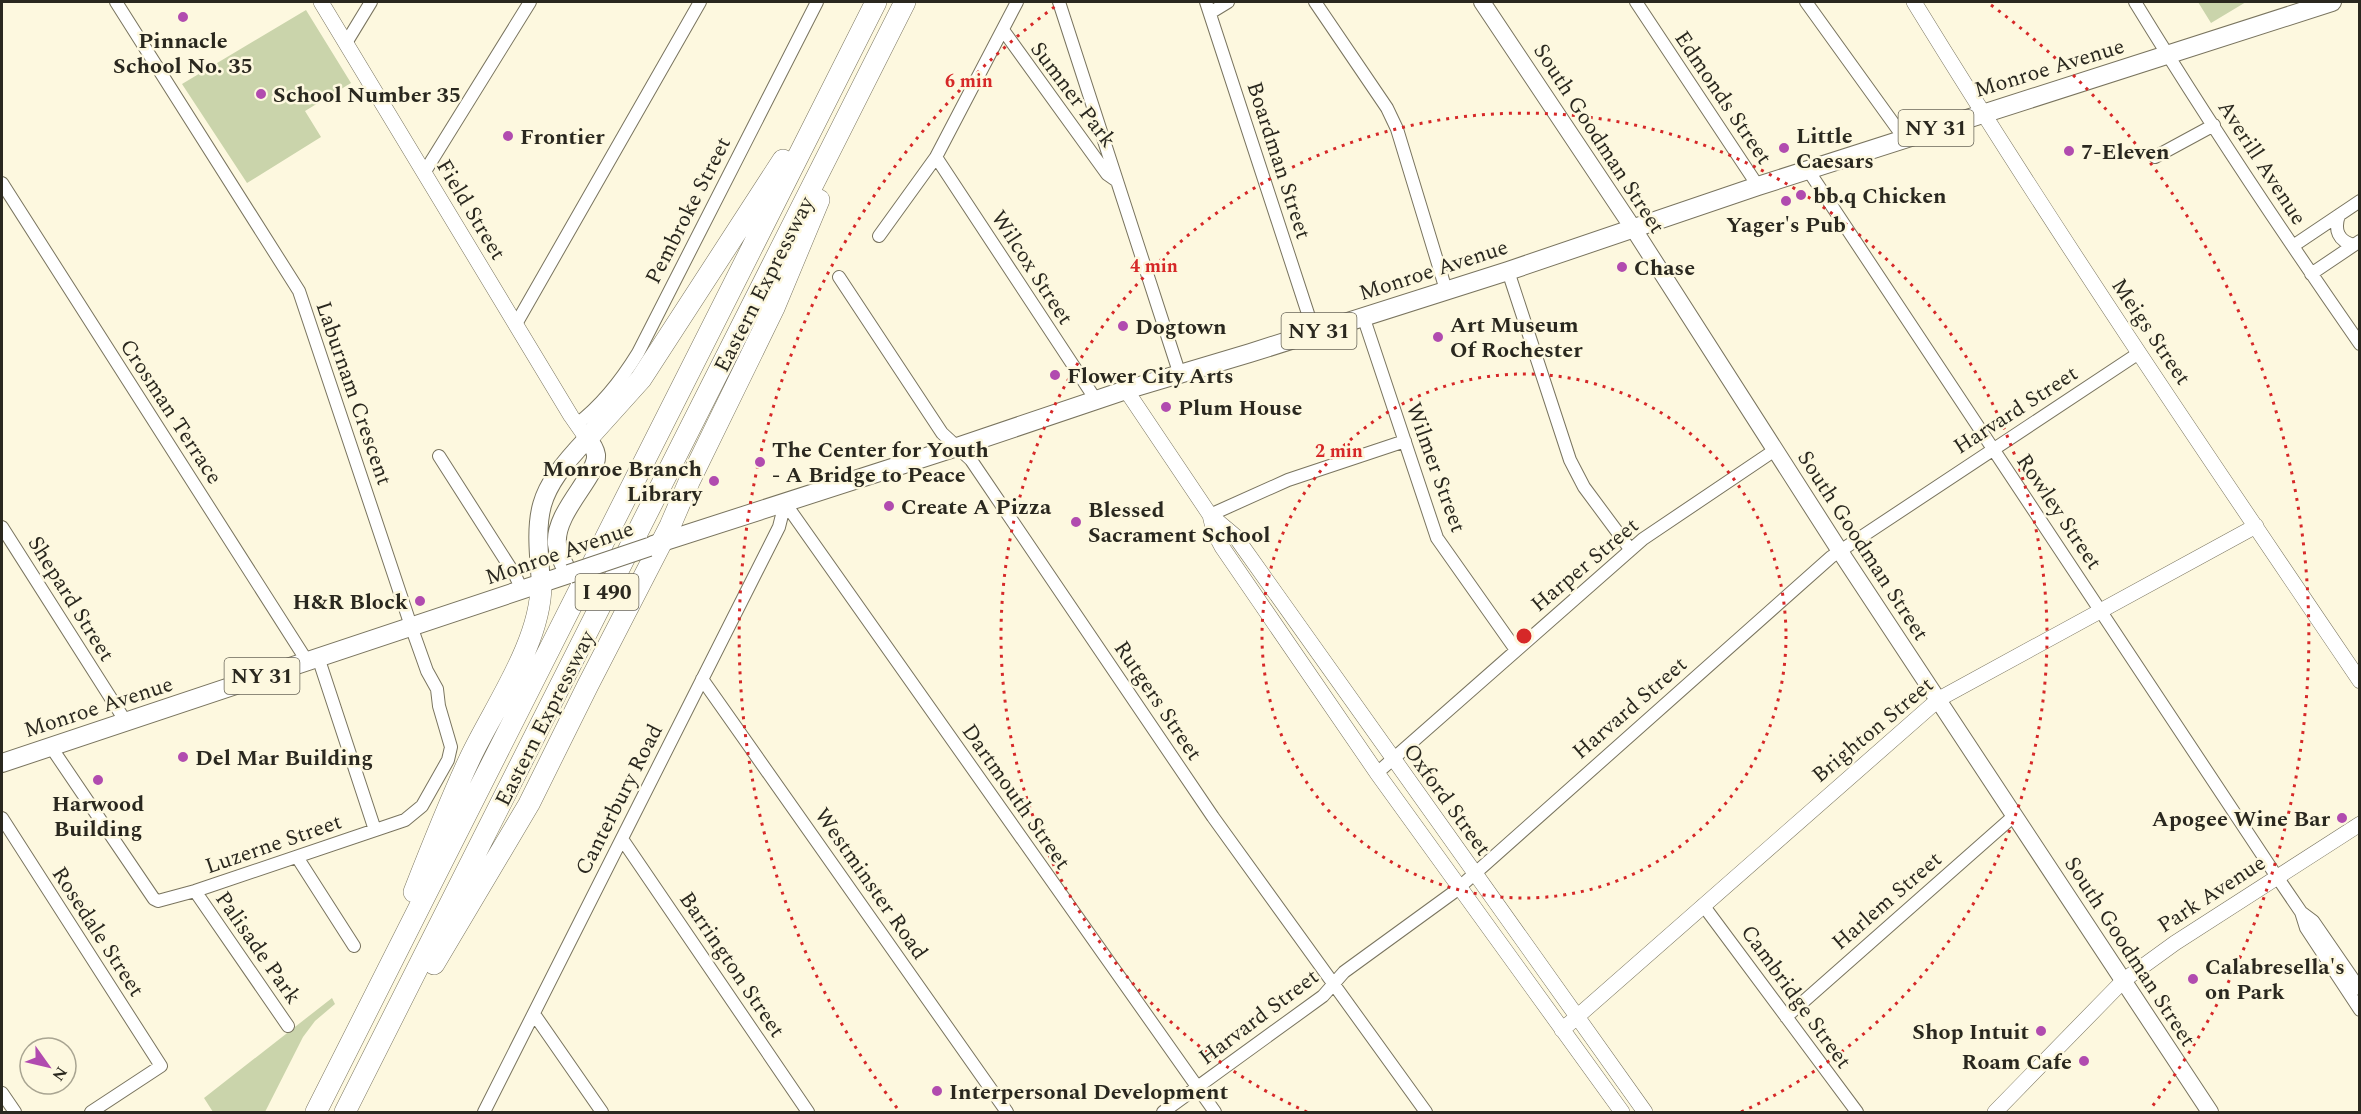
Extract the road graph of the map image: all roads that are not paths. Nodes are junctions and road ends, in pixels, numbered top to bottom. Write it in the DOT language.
graph roads {
  1 [pos="116,2"];
  2 [pos="321,2"];
  3 [pos="371,2"];
  4 [pos="530,2"];
  5 [pos="700,2"];
  6 [pos="817,2"];
  7 [pos="876,2"];
  8 [pos="1017,2"];
  9 [pos="1059,2"];
  10 [pos="1228,2"];
  11 [pos="1315,2"];
  12 [pos="1482,2"];
  13 [pos="1636,2"];
  14 [pos="1806,2"];
  15 [pos="1914,2"];
  16 [pos="2135,2"];
  17 [pos="2332,2"];
  18 [pos="905,3"];
  19 [pos="1208,7"];
  20 [pos="1003,30"];
  21 [pos="346,43"];
  22 [pos="2168,56"];
  23 [pos="842,69"];
  24 [pos="867,76"];
  25 [pos="1982,113"];
  26 [pos="2214,125"];
  27 [pos="1904,138"];
  28 [pos="936,157"];
  29 [pos="2156,158"];
  30 [pos="1808,170"];
  31 [pos="424,173"];
  32 [pos="1117,180"];
  33 [pos="2,183"];
  34 [pos="1758,186"];
  35 [pos="2360,201"];
  36 [pos="2339,215"];
  37 [pos="1633,228"];
  38 [pos="879,236"];
  39 [pos="2357,243"];
  40 [pos="2293,246"];
  41 [pos="1509,271"];
  42 [pos="2311,274"];
  43 [pos="839,277"];
  44 [pos="1446,290"];
  45 [pos="1363,316"];
  46 [pos="516,324"];
  47 [pos="1314,332"];
  48 [pos="2360,344"];
  49 [pos="2139,353"];
  50 [pos="1179,372"];
  51 [pos="1126,390"];
  52 [pos="1096,400"];
  53 [pos="582,431"];
  54 [pos="1405,441"];
  55 [pos="957,447"];
  56 [pos="1993,448"];
  57 [pos="1775,450"];
  58 [pos="439,456"];
  59 [pos="785,503"];
  60 [pos="1210,515"];
  61 [pos="2256,526"];
  62 [pos="2,527"];
  63 [pos="655,545"];
  64 [pos="1630,549"];
  65 [pos="1840,550"];
  66 [pos="569,574"];
  67 [pos="531,587"];
  68 [pos="2100,609"];
  69 [pos="411,626"];
  70 [pos="1516,650"];
  71 [pos="312,659"];
  72 [pos="2355,664"];
  73 [pos="702,679"];
  74 [pos="2360,681"];
  75 [pos="1939,699"];
  76 [pos="126,722"];
  77 [pos="51,747"];
  78 [pos="1392,760"];
  79 [pos="2,763"];
  80 [pos="1377,773"];
  81 [pos="2015,815"];
  82 [pos="2,818"];
  83 [pos="405,820"];
  84 [pos="2360,824"];
  85 [pos="375,830"];
  86 [pos="622,839"];
  87 [pos="297,857"];
  88 [pos="1473,873"];
  89 [pos="2277,877"];
  90 [pos="1459,887"];
  91 [pos="195,891"];
  92 [pos="1703,905"];
  93 [pos="2301,912"];
  94 [pos="354,946"];
  95 [pos="2124,980"];
  96 [pos="1334,985"];
  97 [pos="2360,989"];
  98 [pos="2360,1010"];
  99 [pos="534,1014"];
  100 [pos="1786,1017"];
  101 [pos="1577,1018"];
  102 [pos="288,1026"];
  103 [pos="1562,1030"];
  104 [pos="356,1035"];
  105 [pos="1197,1088"];
  106 [pos="2,1093"];
  107 [pos="346,1110"];
  108 [pos="15,1113"];
  109 [pos="91,1113"];
  110 [pos="316,1113"];
  111 [pos="484,1113"];
  112 [pos="602,1113"];
  113 [pos="808,1113"];
  114 [pos="1007,1113"];
  115 [pos="1163,1113"];
  116 [pos="1215,1113"];
  117 [pos="1426,1113"];
  118 [pos="1622,1113"];
  119 [pos="1645,1113"];
  120 [pos="1857,1113"];
  121 [pos="1995,1113"];
  122 [pos="2210,1113"];
  1 -- 69 [label="street, Laburnam Crescent"];
  2 -- 21 [label="street, Field Street"];
  3 -- 21 [label="street"];
  4 -- 31 [label="street"];
  5 -- 46 [label="street"];
  6 -- 53 [label="street, Pembroke Street"];
  7 -- 23 [label="highway, Eastern Expressway / I 490"];
  8 -- 20 [label="street"];
  9 -- 32 [label="street, Sumner Park"];
  10 -- 19 [label="street"];
  11 -- 44 [label="street"];
  12 -- 37 [label="main road, South Goodman Street"];
  13 -- 34 [label="street, Edmonds Street"];
  14 -- 27 [label="street"];
  15 -- 25 [label="street, Meigs Street"];
  16 -- 22 [label="street, Averill Avenue"];
  17 -- 22 [label="main road, Monroe Avenue / NY 31"];
  18 -- 24 [label="highway, Eastern Expressway / I 490"];
  19 -- 47 [label="street, Boardman Street"];
  20 -- 28 [label="street"];
  20 -- 32 [label="street, Sumner Park"];
  21 -- 31 [label="street, Field Street"];
  22 -- 25 [label="main road, Monroe Avenue / NY 31"];
  22 -- 26 [label="street, Averill Avenue"];
  23 -- 53 [label="highway"];
  23 -- 104 [label="highway, Eastern Expressway / I 490"];
  24 -- 63 [label="highway"];
  24 -- 107 [label="highway, Eastern Expressway / I 490"];
  25 -- 27 [label="main road, Monroe Avenue / NY 31"];
  25 -- 49 [label="street, Meigs Street"];
  26 -- 29 [label="street"];
  26 -- 40 [label="street, Averill Avenue"];
  27 -- 30 [label="main road, Monroe Avenue / NY 31"];
  28 -- 38 [label="street"];
  28 -- 52 [label="street, Wilcox Street"];
  30 -- 34 [label="main road, Monroe Avenue / NY 31"];
  30 -- 56 [label="street, Rowley Street"];
  31 -- 46 [label="street, Field Street"];
  32 -- 50 [label="street, Sumner Park"];
  33 -- 71 [label="street, Crosman Terrace"];
  34 -- 37 [label="main road, Monroe Avenue / NY 31"];
  35 -- 36 [label="street"];
  36 -- 39 [label="street"];
  36 -- 40 [label="street"];
  37 -- 41 [label="main road, Monroe Avenue / NY 31"];
  37 -- 57 [label="main road, South Goodman Street"];
  39 -- 42 [label="street"];
  40 -- 42 [label="street, Averill Avenue"];
  41 -- 44 [label="main road, Monroe Avenue / NY 31"];
  41 -- 64 [label="street"];
  42 -- 48 [label="street, Averill Avenue"];
  43 -- 55 [label="street, Rutgers Street"];
  44 -- 45 [label="main road, Monroe Avenue / NY 31"];
  45 -- 47 [label="main road, Monroe Avenue / NY 31"];
  45 -- 54 [label="street, Wilmer Street"];
  46 -- 53 [label="street, Field Street"];
  47 -- 50 [label="main road, Monroe Avenue / NY 31"];
  49 -- 56 [label="street, Harvard Street"];
  49 -- 61 [label="street, Meigs Street"];
  50 -- 51 [label="main road, Monroe Avenue / NY 31"];
  51 -- 52 [label="main road, Monroe Avenue / NY 31"];
  51 -- 60 [label="street, Oxford Street"];
  52 -- 55 [label="main road, Monroe Avenue / NY 31"];
  53 -- 66 [label="main road"];
  53 -- 67 [label="main road"];
  54 -- 60 [label="street"];
  54 -- 70 [label="street, Wilmer Street"];
  55 -- 59 [label="main road, Monroe Avenue / NY 31"];
  55 -- 96 [label="street, Rutgers Street"];
  56 -- 65 [label="street, Harvard Street"];
  56 -- 68 [label="street, Rowley Street"];
  57 -- 64 [label="street, Harper Street"];
  57 -- 65 [label="main road, South Goodman Street"];
  58 -- 67 [label="street"];
  59 -- 63 [label="main road, Monroe Avenue / NY 31"];
  59 -- 73 [label="street, Canterbury Road"];
  59 -- 105 [label="street, Dartmouth Street"];
  60 -- 78 [label="street, Oxford Street"];
  60 -- 80 [label="street, Oxford Street"];
  61 -- 68 [label="street, Brighton Street"];
  61 -- 72 [label="street, Meigs Street"];
  62 -- 76 [label="street, Shepard Street"];
  63 -- 66 [label="main road, Monroe Avenue / NY 31, bridge"];
  63 -- 107 [label="highway"];
  64 -- 70 [label="street, Harper Street"];
  65 -- 75 [label="main road, South Goodman Street"];
  65 -- 88 [label="street, Harvard Street"];
  66 -- 67 [label="main road, Monroe Avenue / NY 31"];
  67 -- 69 [label="main road, Monroe Avenue / NY 31"];
  67 -- 104 [label="highway"];
  68 -- 75 [label="street, Brighton Street"];
  68 -- 89 [label="street, Rowley Street"];
  69 -- 71 [label="main road, Monroe Avenue / NY 31"];
  69 -- 83 [label="street, Laburnam Crescent"];
  70 -- 78 [label="street, Harper Street"];
  71 -- 76 [label="main road, Monroe Avenue / NY 31"];
  71 -- 85 [label="street, Crosman Terrace"];
  72 -- 74 [label="street, Meigs Street"];
  73 -- 86 [label="street, Canterbury Road"];
  73 -- 114 [label="street, Westminster Road"];
  75 -- 81 [label="main road, South Goodman Street"];
  75 -- 92 [label="street, Brighton Street"];
  76 -- 77 [label="main road, Monroe Avenue / NY 31"];
  77 -- 79 [label="main road, Monroe Avenue / NY 31"];
  77 -- 91 [label="street, Luzerne Street"];
  78 -- 80 [label="street, Harper Street"];
  78 -- 88 [label="street, Oxford Street"];
  80 -- 90 [label="street, Oxford Street"];
  81 -- 95 [label="main road, South Goodman Street"];
  81 -- 100 [label="street, Harlem Street"];
  82 -- 109 [label="street, Rosedale Street"];
  83 -- 85 [label="street, Luzerne Street"];
  84 -- 89 [label="street, Park Avenue"];
  85 -- 87 [label="street, Luzerne Street"];
  86 -- 99 [label="street, Canterbury Road"];
  86 -- 113 [label="street, Barrington Street"];
  87 -- 91 [label="street, Luzerne Street"];
  87 -- 94 [label="street"];
  88 -- 90 [label="street, Harvard Street"];
  88 -- 101 [label="street, Oxford Street"];
  89 -- 93 [label="street, Rowley Street"];
  89 -- 95 [label="street, Park Avenue"];
  90 -- 96 [label="street, Harvard Street"];
  90 -- 103 [label="street, Oxford Street"];
  91 -- 102 [label="street, Palisade Park"];
  92 -- 100 [label="street, Cambridge Street"];
  92 -- 101 [label="street, Brighton Street"];
  93 -- 97 [label="street"];
  93 -- 98 [label="street"];
  95 -- 121 [label="street, Park Avenue"];
  95 -- 122 [label="main road, South Goodman Street"];
  96 -- 105 [label="street, Harvard Street"];
  96 -- 117 [label="street, Rutgers Street"];
  99 -- 111 [label="street, Canterbury Road"];
  99 -- 112 [label="street"];
  100 -- 120 [label="street, Cambridge Street"];
  101 -- 103 [label="street, Brighton Street"];
  101 -- 119 [label="street, Oxford Street"];
  103 -- 118 [label="street, Oxford Street"];
  104 -- 110 [label="highway, Eastern Expressway / I 490"];
  105 -- 115 [label="street, Harvard Street"];
  105 -- 116 [label="street, Dartmouth Street"];
  106 -- 108 [label="street"];
}
